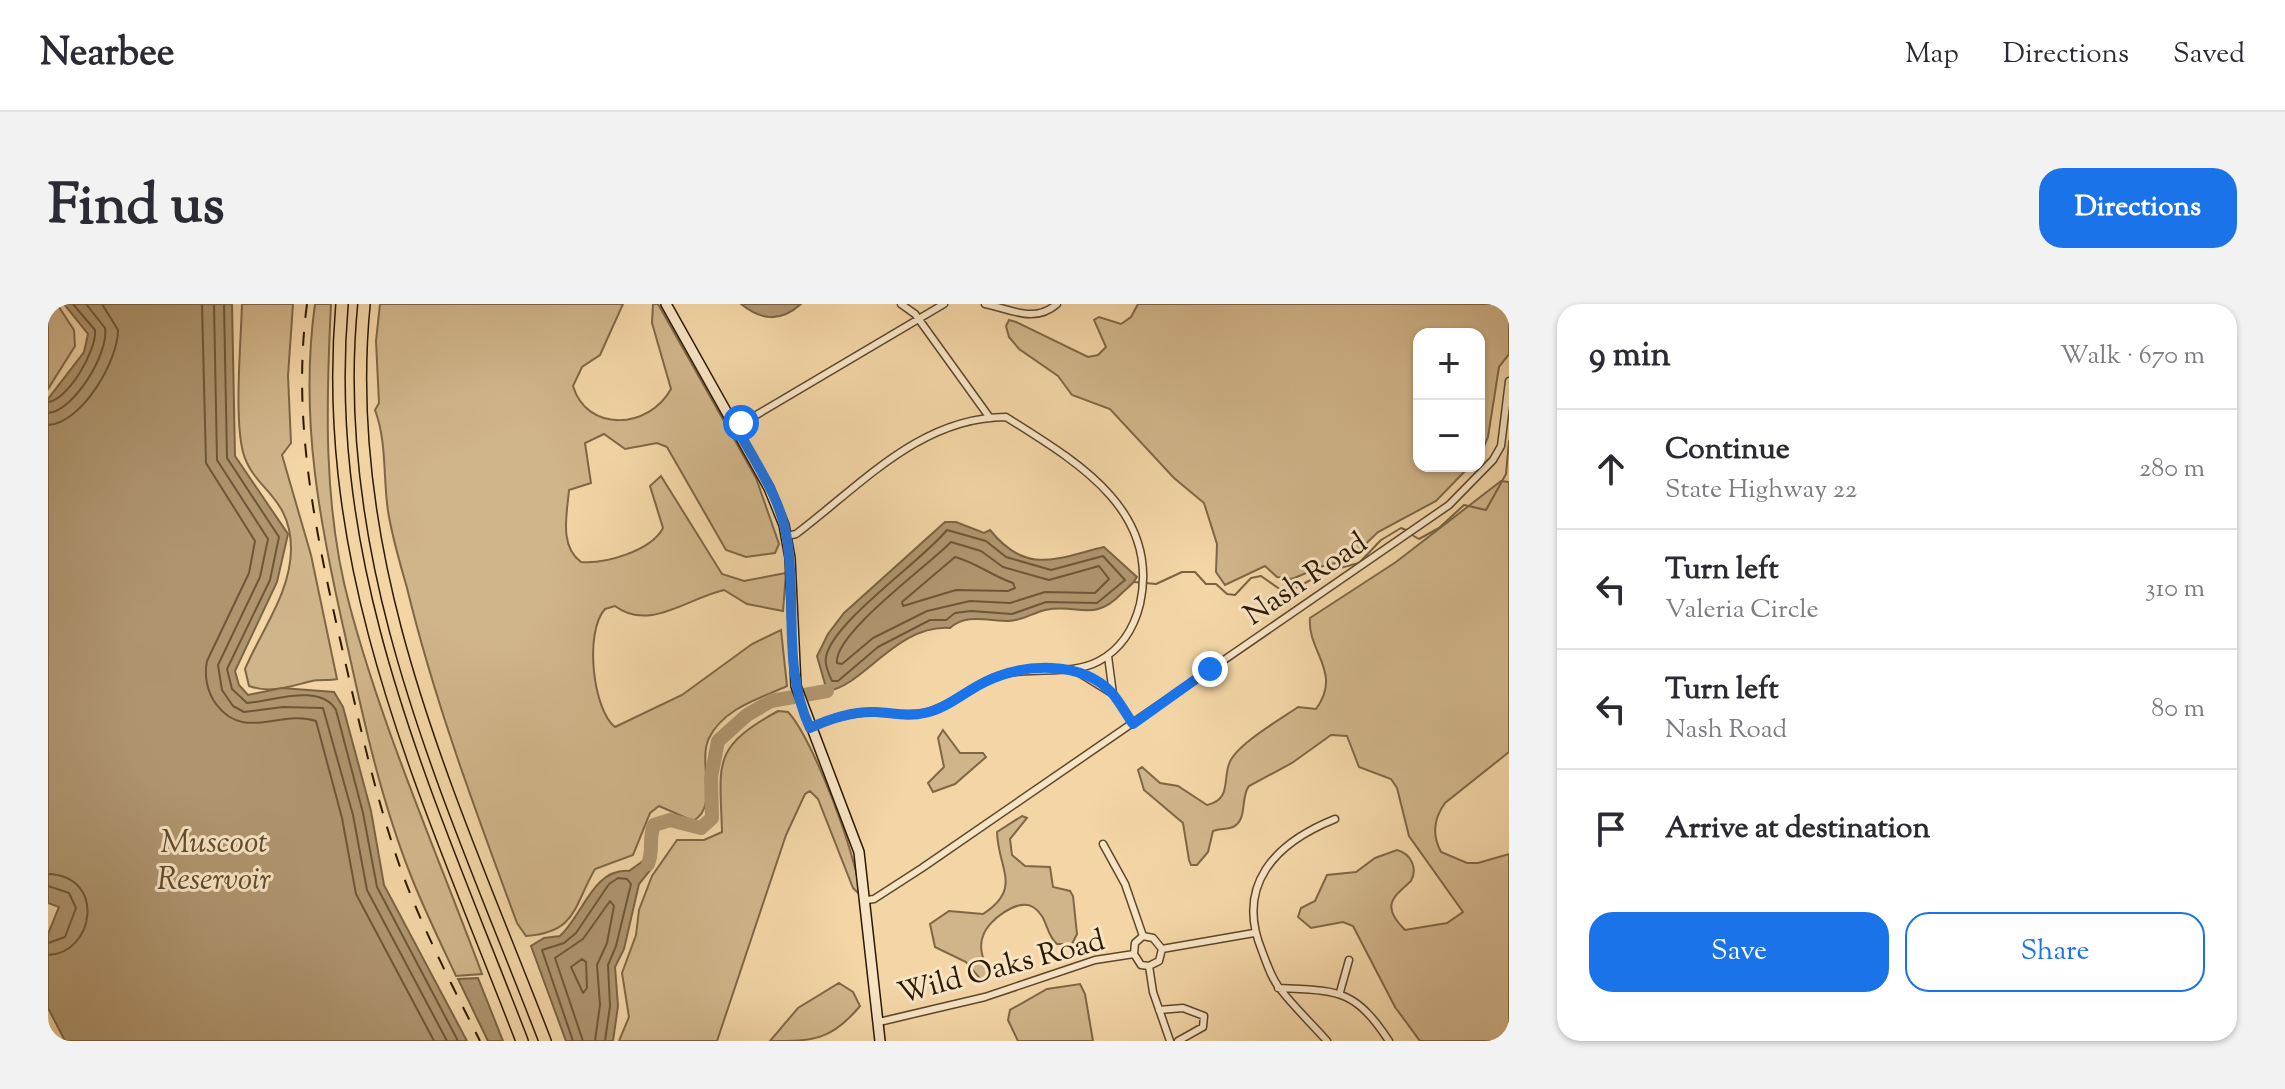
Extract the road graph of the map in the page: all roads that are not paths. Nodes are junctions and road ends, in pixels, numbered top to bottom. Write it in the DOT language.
graph roads {
  1 [pos="342,304"];
  2 [pos="364,304"];
  3 [pos="666,304"];
  4 [pos="901,304"];
  5 [pos="944,304"];
  6 [pos="985,304"];
  7 [pos="1057,304"];
  8 [pos="918,319"];
  9 [pos="1509,381"];
  10 [pos="990,418"];
  11 [pos="736,427"];
  12 [pos="787,536"];
  13 [pos="1108,656"];
  14 [pos="1074,670"];
  15 [pos="1113,694"];
  16 [pos="1133,724"];
  17 [pos="810,728"];
  18 [pos="1335,819"];
  19 [pos="1103,844"];
  20 [pos="867,900"];
  21 [pos="1254,933"];
  22 [pos="1143,936"];
  23 [pos="1162,949"];
  24 [pos="1134,954"];
  25 [pos="1349,960"];
  26 [pos="1149,966"];
  27 [pos="1278,988"];
  28 [pos="1340,992"];
  29 [pos="1159,1010"];
  30 [pos="879,1022"];
  31 [pos="522,1041"];
  32 [pos="545,1041"];
  33 [pos="880,1041"];
  34 [pos="1170,1041"];
  35 [pos="1178,1041"];
  36 [pos="1327,1041"];
  37 [pos="1389,1041"];
  1 -- 31 [label="highway"];
  2 -- 32 [label="highway"];
  3 -- 11 [label="main road"];
  4 -- 8 [label="street"];
  5 -- 8 [label="street"];
  6 -- 7 [label="street"];
  8 -- 10 [label="street"];
  8 -- 11 [label="street"];
  9 -- 16 [label="street, Nash Road"];
  10 -- 12 [label="street"];
  10 -- 13 [label="street"];
  11 -- 12 [label="main road"];
  12 -- 17 [label="main road"];
  13 -- 14 [label="street"];
  13 -- 15 [label="street"];
  14 -- 15 [label="street"];
  14 -- 17 [label="street"];
  15 -- 16 [label="street"];
  16 -- 20 [label="street, Nash Road"];
  17 -- 20 [label="main road"];
  18 -- 21 [label="street"];
  19 -- 22 [label="street"];
  20 -- 30 [label="main road"];
  21 -- 23 [label="street"];
  21 -- 27 [label="street"];
  22 -- 23 [label="street, Wild Oaks Road"];
  22 -- 24 [label="street"];
  23 -- 26 [label="street, Wild Oaks Road"];
  24 -- 26 [label="street"];
  24 -- 30 [label="street, Wild Oaks Road"];
  25 -- 28 [label="street"];
  26 -- 29 [label="street"];
  27 -- 28 [label="street"];
  27 -- 36 [label="street"];
  28 -- 37 [label="street"];
  29 -- 34 [label="street"];
  29 -- 35 [label="street"];
  30 -- 33 [label="main road"];
}
